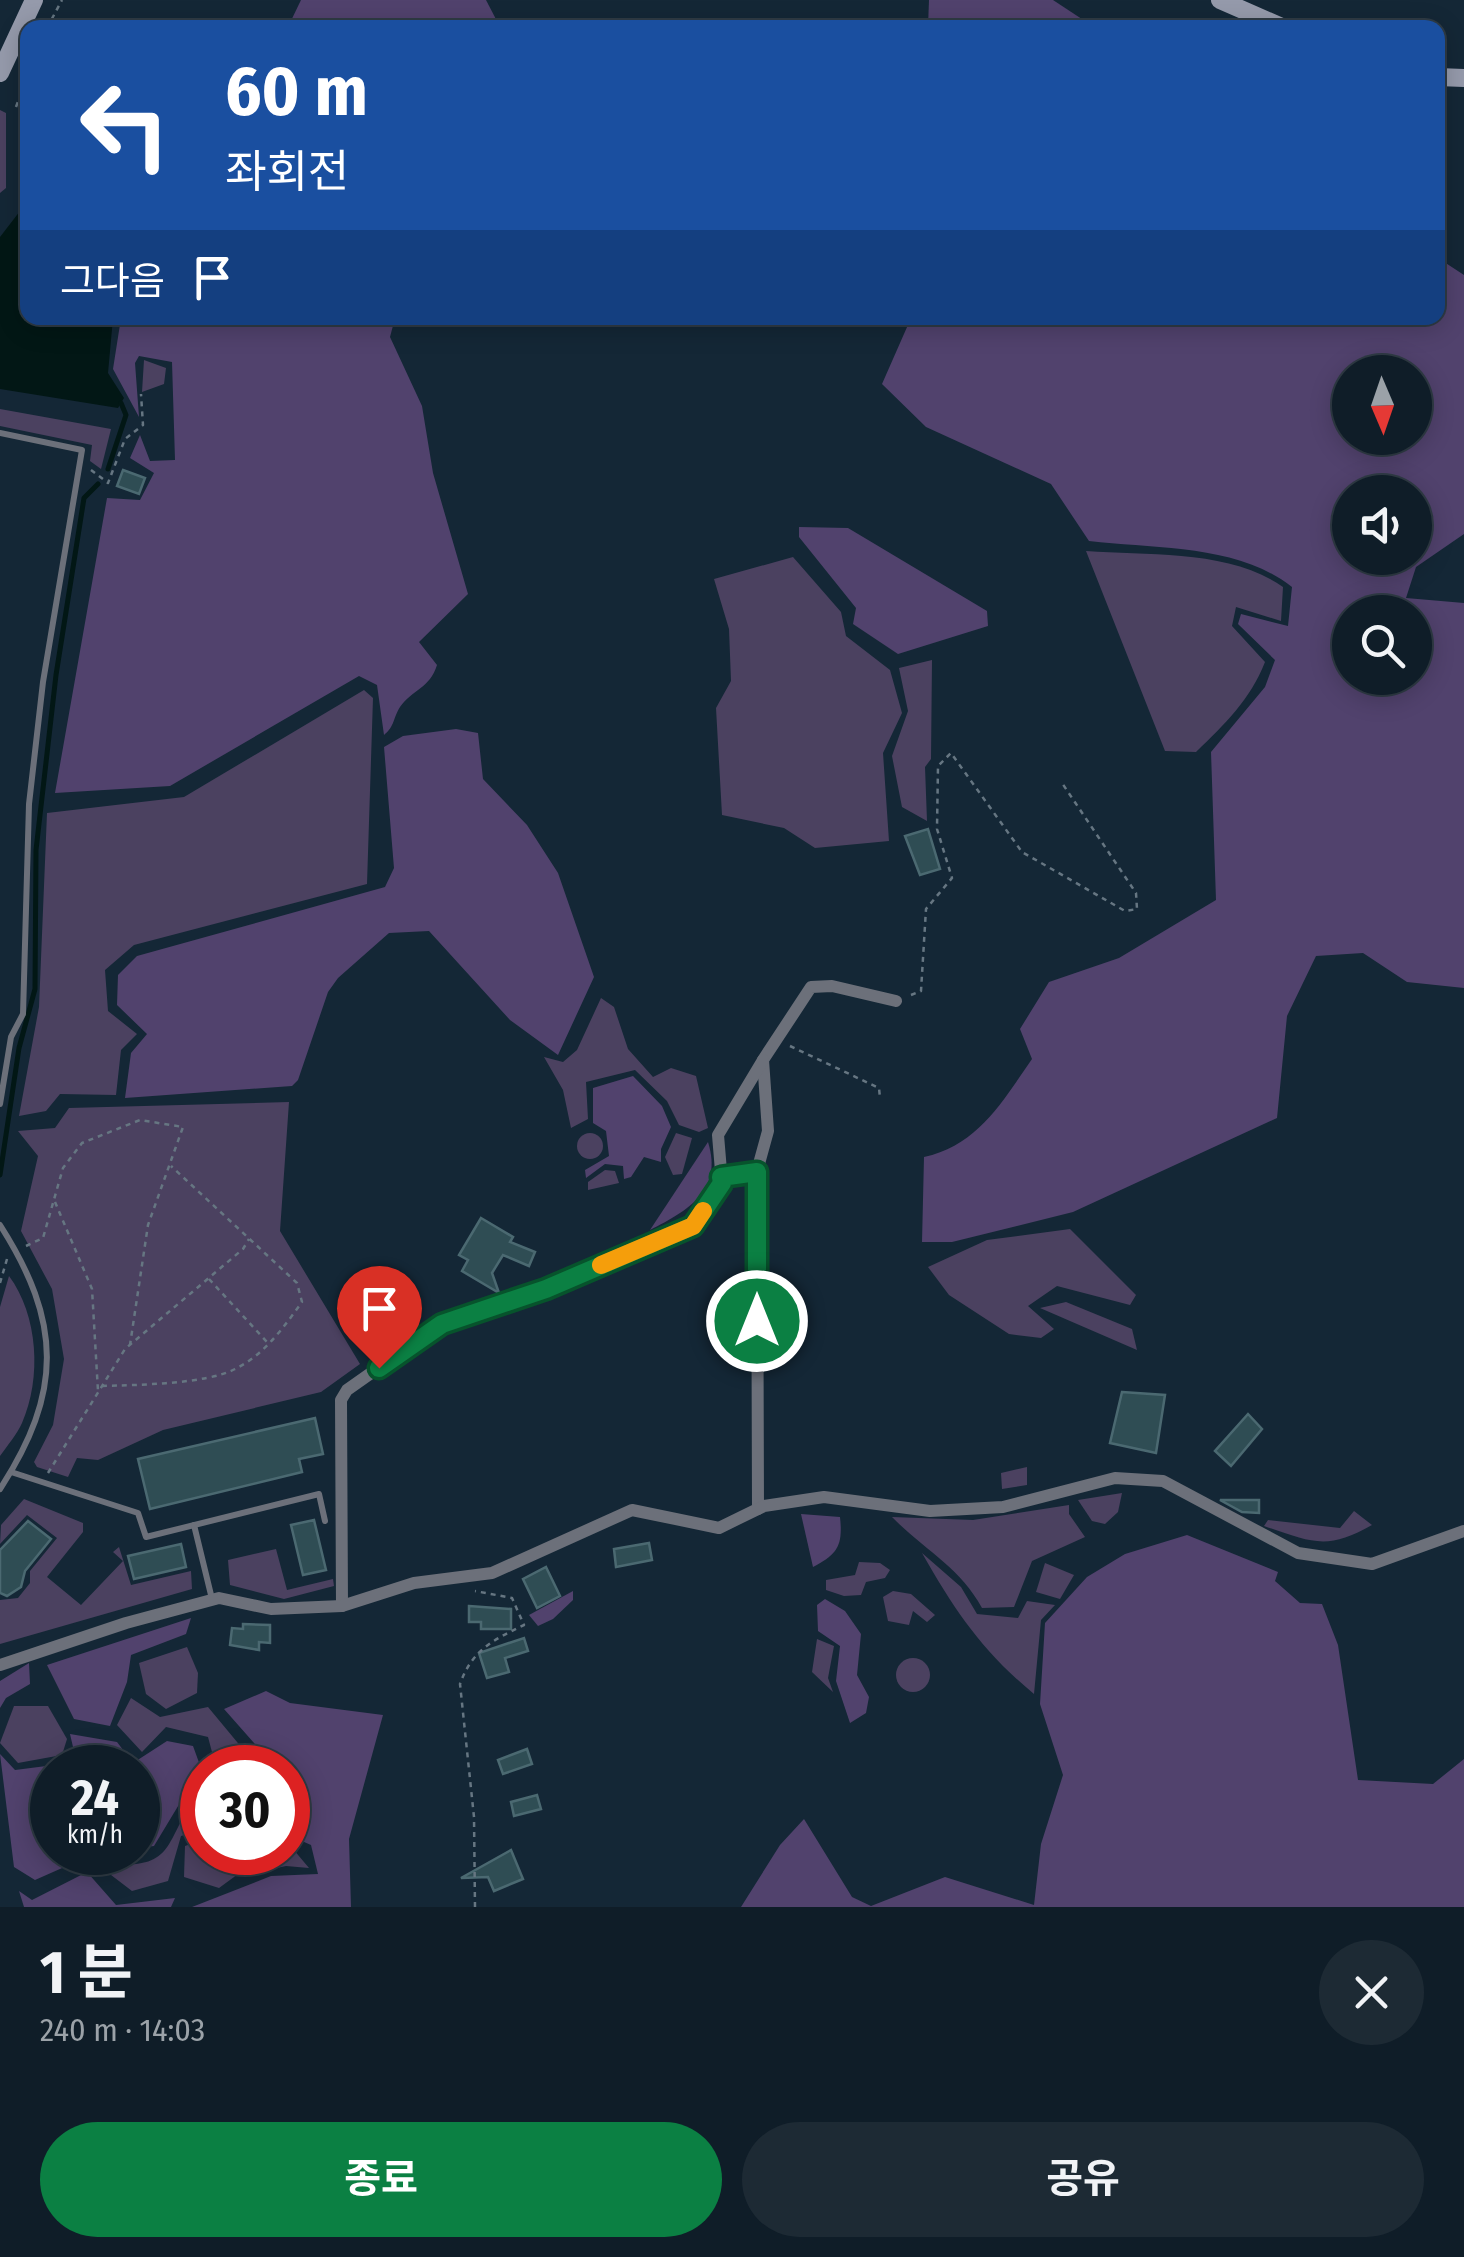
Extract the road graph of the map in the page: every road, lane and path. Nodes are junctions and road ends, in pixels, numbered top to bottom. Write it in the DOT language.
graph roads {
  1 [pos="1220,0"];
  2 [pos="1266,20"];
  3 [pos="20,30"];
  4 [pos="0,73"];
  5 [pos="20,97"];
  6 [pos="16,108"];
  7 [pos="141,394"];
  8 [pos="0,433"];
  9 [pos="82,464"];
  10 [pos="1062,783"];
  11 [pos="896,1001"];
  12 [pos="776,1040"];
  13 [pos="763,1060"];
  14 [pos="880,1098"];
  15 [pos="0,1104"];
  16 [pos="171,1166"];
  17 [pos="757,1172"];
  18 [pos="721,1177"];
  19 [pos="55,1202"];
  20 [pos="0,1225"];
  21 [pos="250,1236"];
  22 [pos="15,1247"];
  23 [pos="209,1279"];
  24 [pos="0,1283"];
  25 [pos="268,1344"];
  26 [pos="130,1345"];
  27 [pos="102,1386"];
  28 [pos="98,1393"];
  29 [pos="11,1472"];
  30 [pos="42,1482"];
  31 [pos="0,1489"];
  32 [pos="758,1509"];
  33 [pos="325,1522"];
  34 [pos="194,1525"];
  35 [pos="1464,1531"];
  36 [pos="459,1577"];
  37 [pos="212,1600"];
  38 [pos="342,1606"];
  39 [pos="0,1666"];
  40 [pos="475,1907"];
  1 -- 2 [label="main road"];
  3 -- 4 [label="main road"];
  5 -- 6 [label="path"];
  7 -- 9 [label="path"];
  8 -- 9 [label="lane"];
  9 -- 15 [label="lane"];
  10 -- 11 [label="path"];
  11 -- 12 [label="street"];
  12 -- 13 [label="street"];
  12 -- 14 [label="path"];
  13 -- 17 [label="street"];
  13 -- 18 [label="street"];
  16 -- 19 [label="path"];
  16 -- 21 [label="path"];
  16 -- 26 [label="path"];
  17 -- 18 [label="street"];
  17 -- 32 [label="street"];
  18 -- 38 [label="street"];
  19 -- 22 [label="path"];
  19 -- 28 [label="path"];
  20 -- 22 [label="lane"];
  21 -- 23 [label="path"];
  21 -- 25 [label="path"];
  22 -- 24 [label="path"];
  22 -- 29 [label="lane"];
  23 -- 25 [label="path"];
  23 -- 26 [label="path"];
  25 -- 27 [label="path"];
  26 -- 27 [label="path"];
  27 -- 28 [label="path"];
  28 -- 30 [label="path"];
  29 -- 30 [label="lane"];
  29 -- 31 [label="lane"];
  30 -- 34 [label="lane"];
  32 -- 35 [label="street"];
  32 -- 36 [label="street"];
  33 -- 34 [label="lane"];
  34 -- 37 [label="lane"];
  36 -- 38 [label="street"];
  36 -- 40 [label="path"];
  37 -- 38 [label="street"];
  37 -- 39 [label="street"];
}
